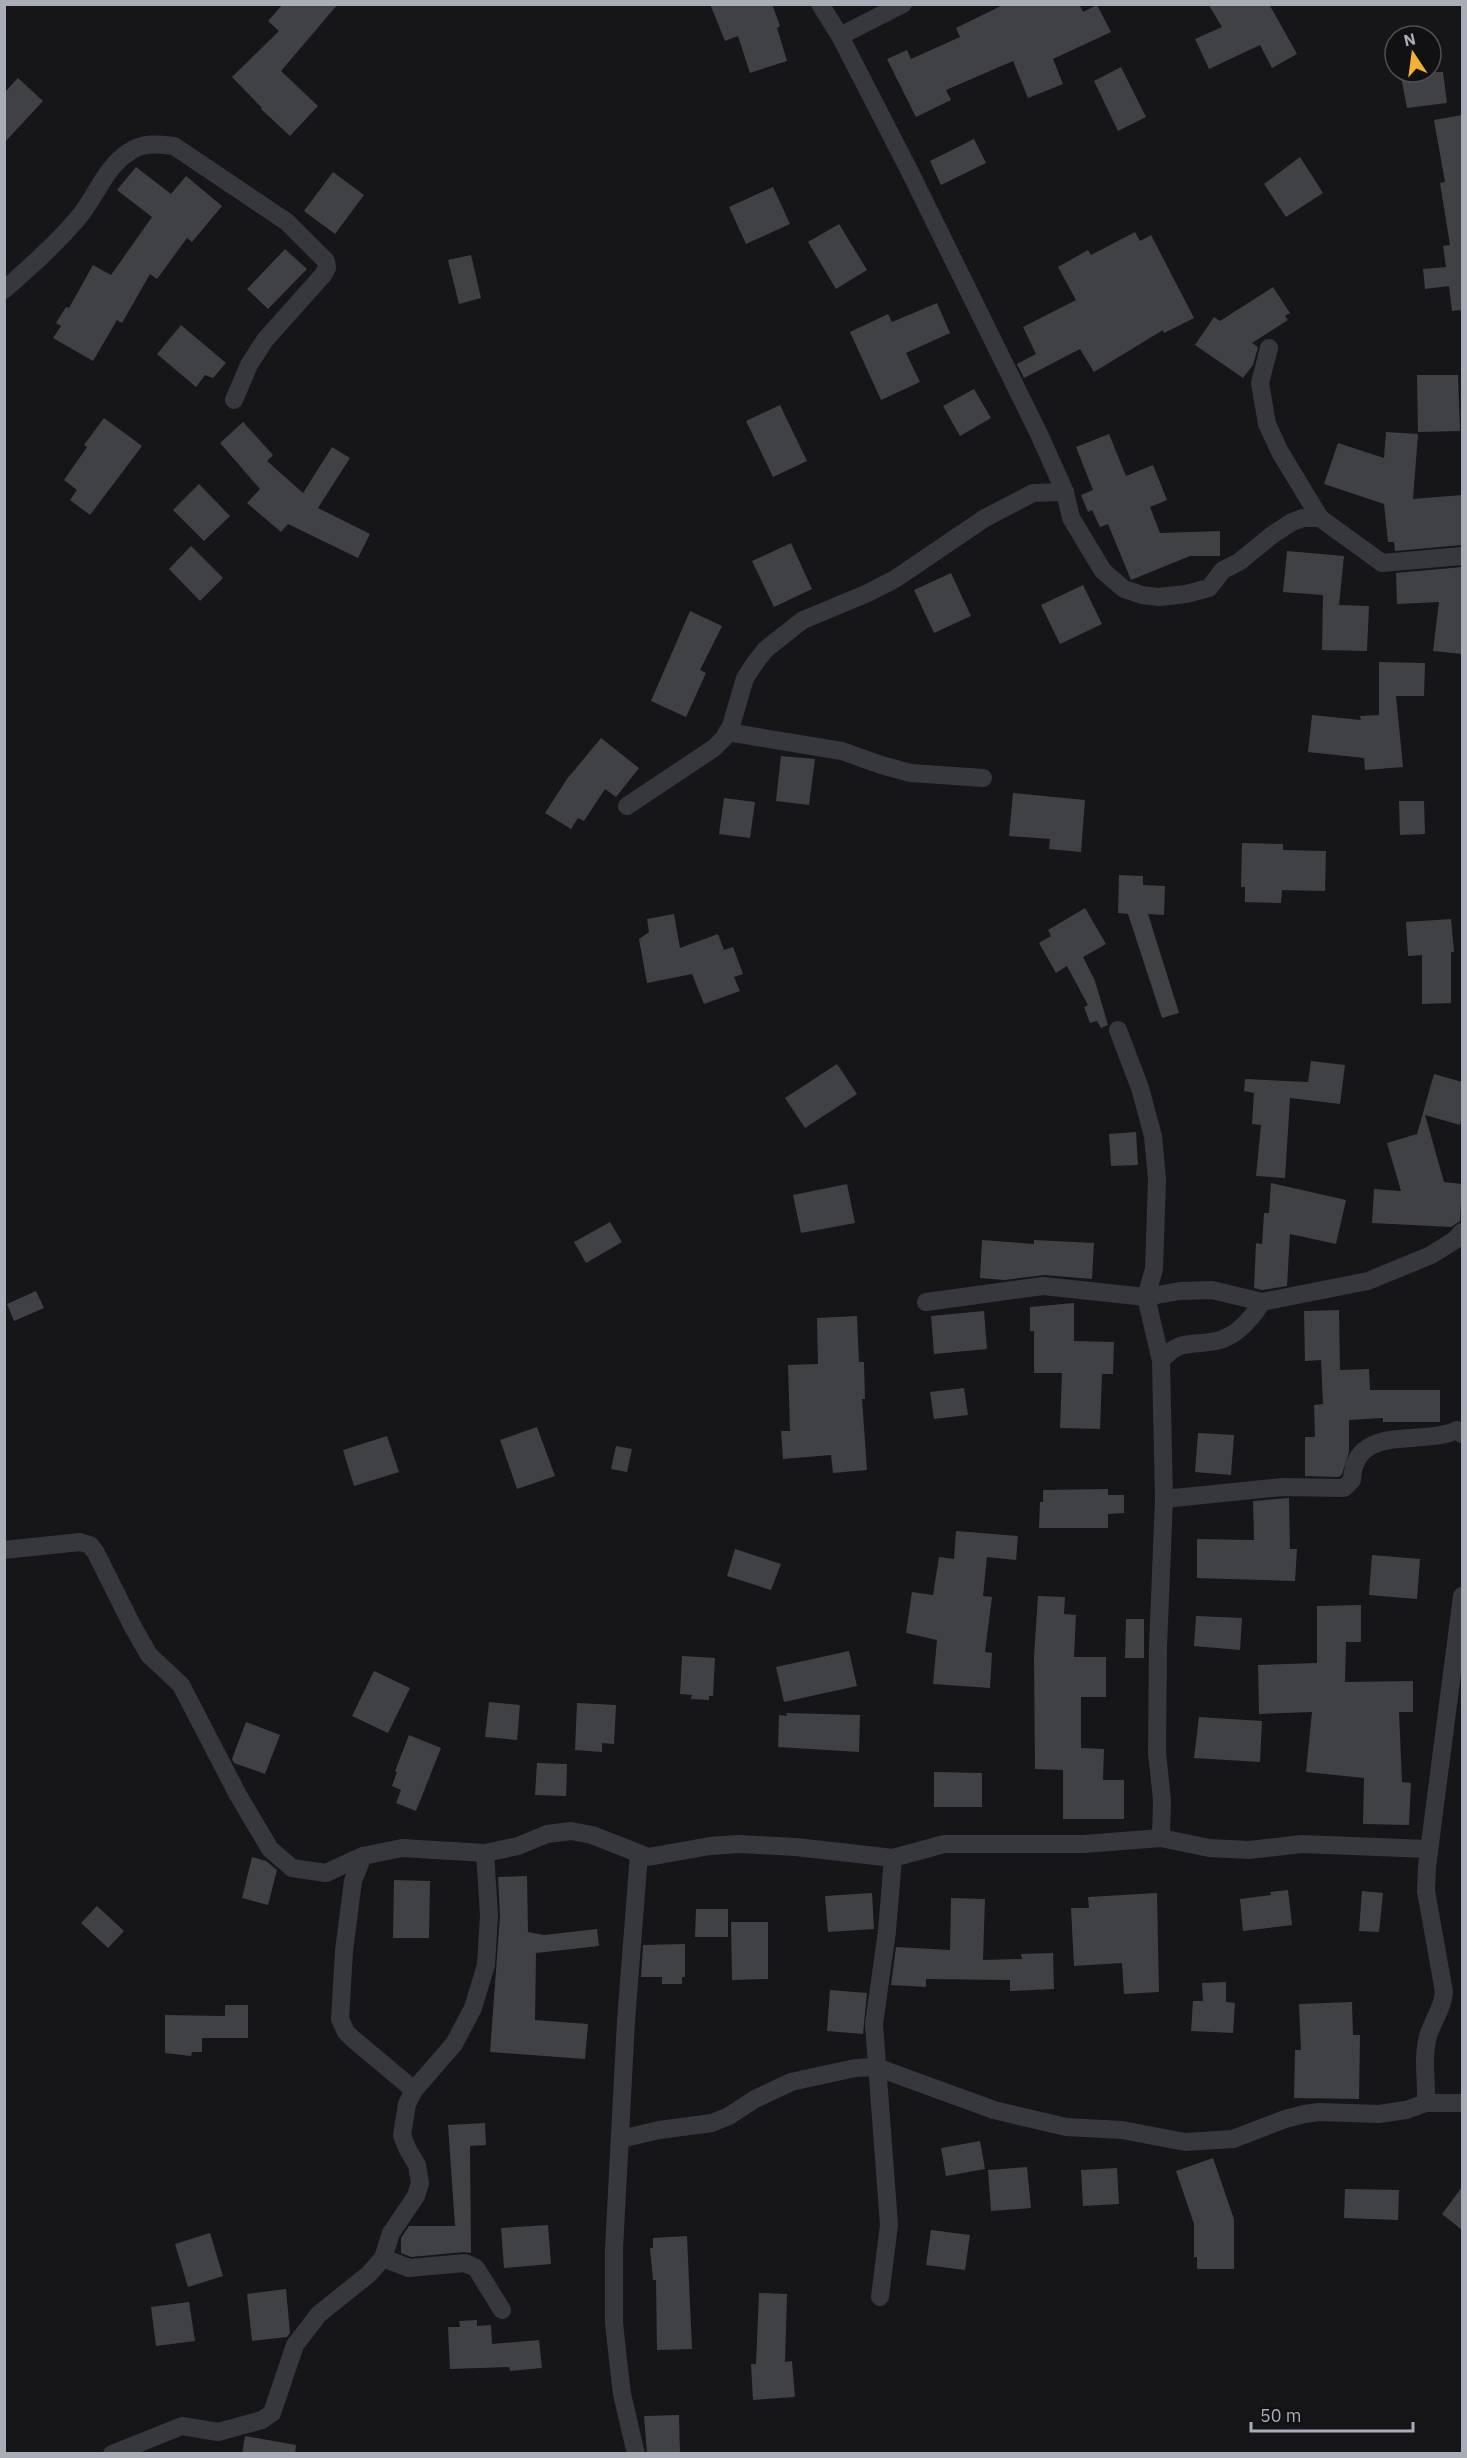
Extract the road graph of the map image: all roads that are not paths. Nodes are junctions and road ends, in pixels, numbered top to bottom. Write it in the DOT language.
graph roads {
  1 [pos="820,4"];
  2 [pos="903,4"];
  3 [pos="840,36"];
  4 [pos="4,290"];
  5 [pos="1269,348"];
  6 [pos="234,400"];
  7 [pos="1065,492"];
  8 [pos="1320,518"];
  9 [pos="1462,556"];
  10 [pos="727,732"];
  11 [pos="983,778"];
  12 [pos="627,806"];
  13 [pos="1118,1030"];
  14 [pos="1462,1232"];
  15 [pos="1146,1297"];
  16 [pos="926,1302"];
  17 [pos="1262,1302"];
  18 [pos="1161,1361"];
  19 [pos="1462,1434"];
  20 [pos="1164,1499"];
  21 [pos="4,1550"];
  22 [pos="1462,1596"];
  23 [pos="1161,1838"];
  24 [pos="1428,1849"];
  25 [pos="485,1853"];
  26 [pos="639,1854"];
  27 [pos="363,1856"];
  28 [pos="893,1858"];
  29 [pos="876,2067"];
  30 [pos="414,2090"];
  31 [pos="1426,2103"];
  32 [pos="1462,2103"];
  33 [pos="621,2139"];
  34 [pos="383,2258"];
  35 [pos="880,2297"];
  36 [pos="502,2310"];
  37 [pos="112,2454"];
  38 [pos="636,2454"];
  1 -- 3 [label="street"];
  2 -- 3 [label="street"];
  3 -- 7 [label="street"];
  4 -- 6 [label="street"];
  5 -- 8 [label="street"];
  7 -- 8 [label="street"];
  7 -- 10 [label="street"];
  8 -- 9 [label="street"];
  10 -- 11 [label="street"];
  10 -- 12 [label="street"];
  13 -- 15 [label="street"];
  14 -- 17 [label="street"];
  15 -- 16 [label="street"];
  15 -- 17 [label="street"];
  15 -- 18 [label="street"];
  17 -- 18 [label="street"];
  18 -- 20 [label="street"];
  19 -- 20 [label="street"];
  20 -- 23 [label="street"];
  21 -- 27 [label="street"];
  22 -- 24 [label="street"];
  23 -- 24 [label="street"];
  23 -- 28 [label="street"];
  24 -- 31 [label="street"];
  25 -- 26 [label="street"];
  25 -- 27 [label="street"];
  25 -- 30 [label="street"];
  26 -- 28 [label="street"];
  26 -- 33 [label="street"];
  27 -- 30 [label="street"];
  28 -- 29 [label="street"];
  29 -- 31 [label="street"];
  29 -- 33 [label="street"];
  29 -- 35 [label="street"];
  30 -- 34 [label="street"];
  31 -- 32 [label="street"];
  33 -- 38 [label="street"];
  34 -- 36 [label="street"];
  34 -- 37 [label="street"];
}
